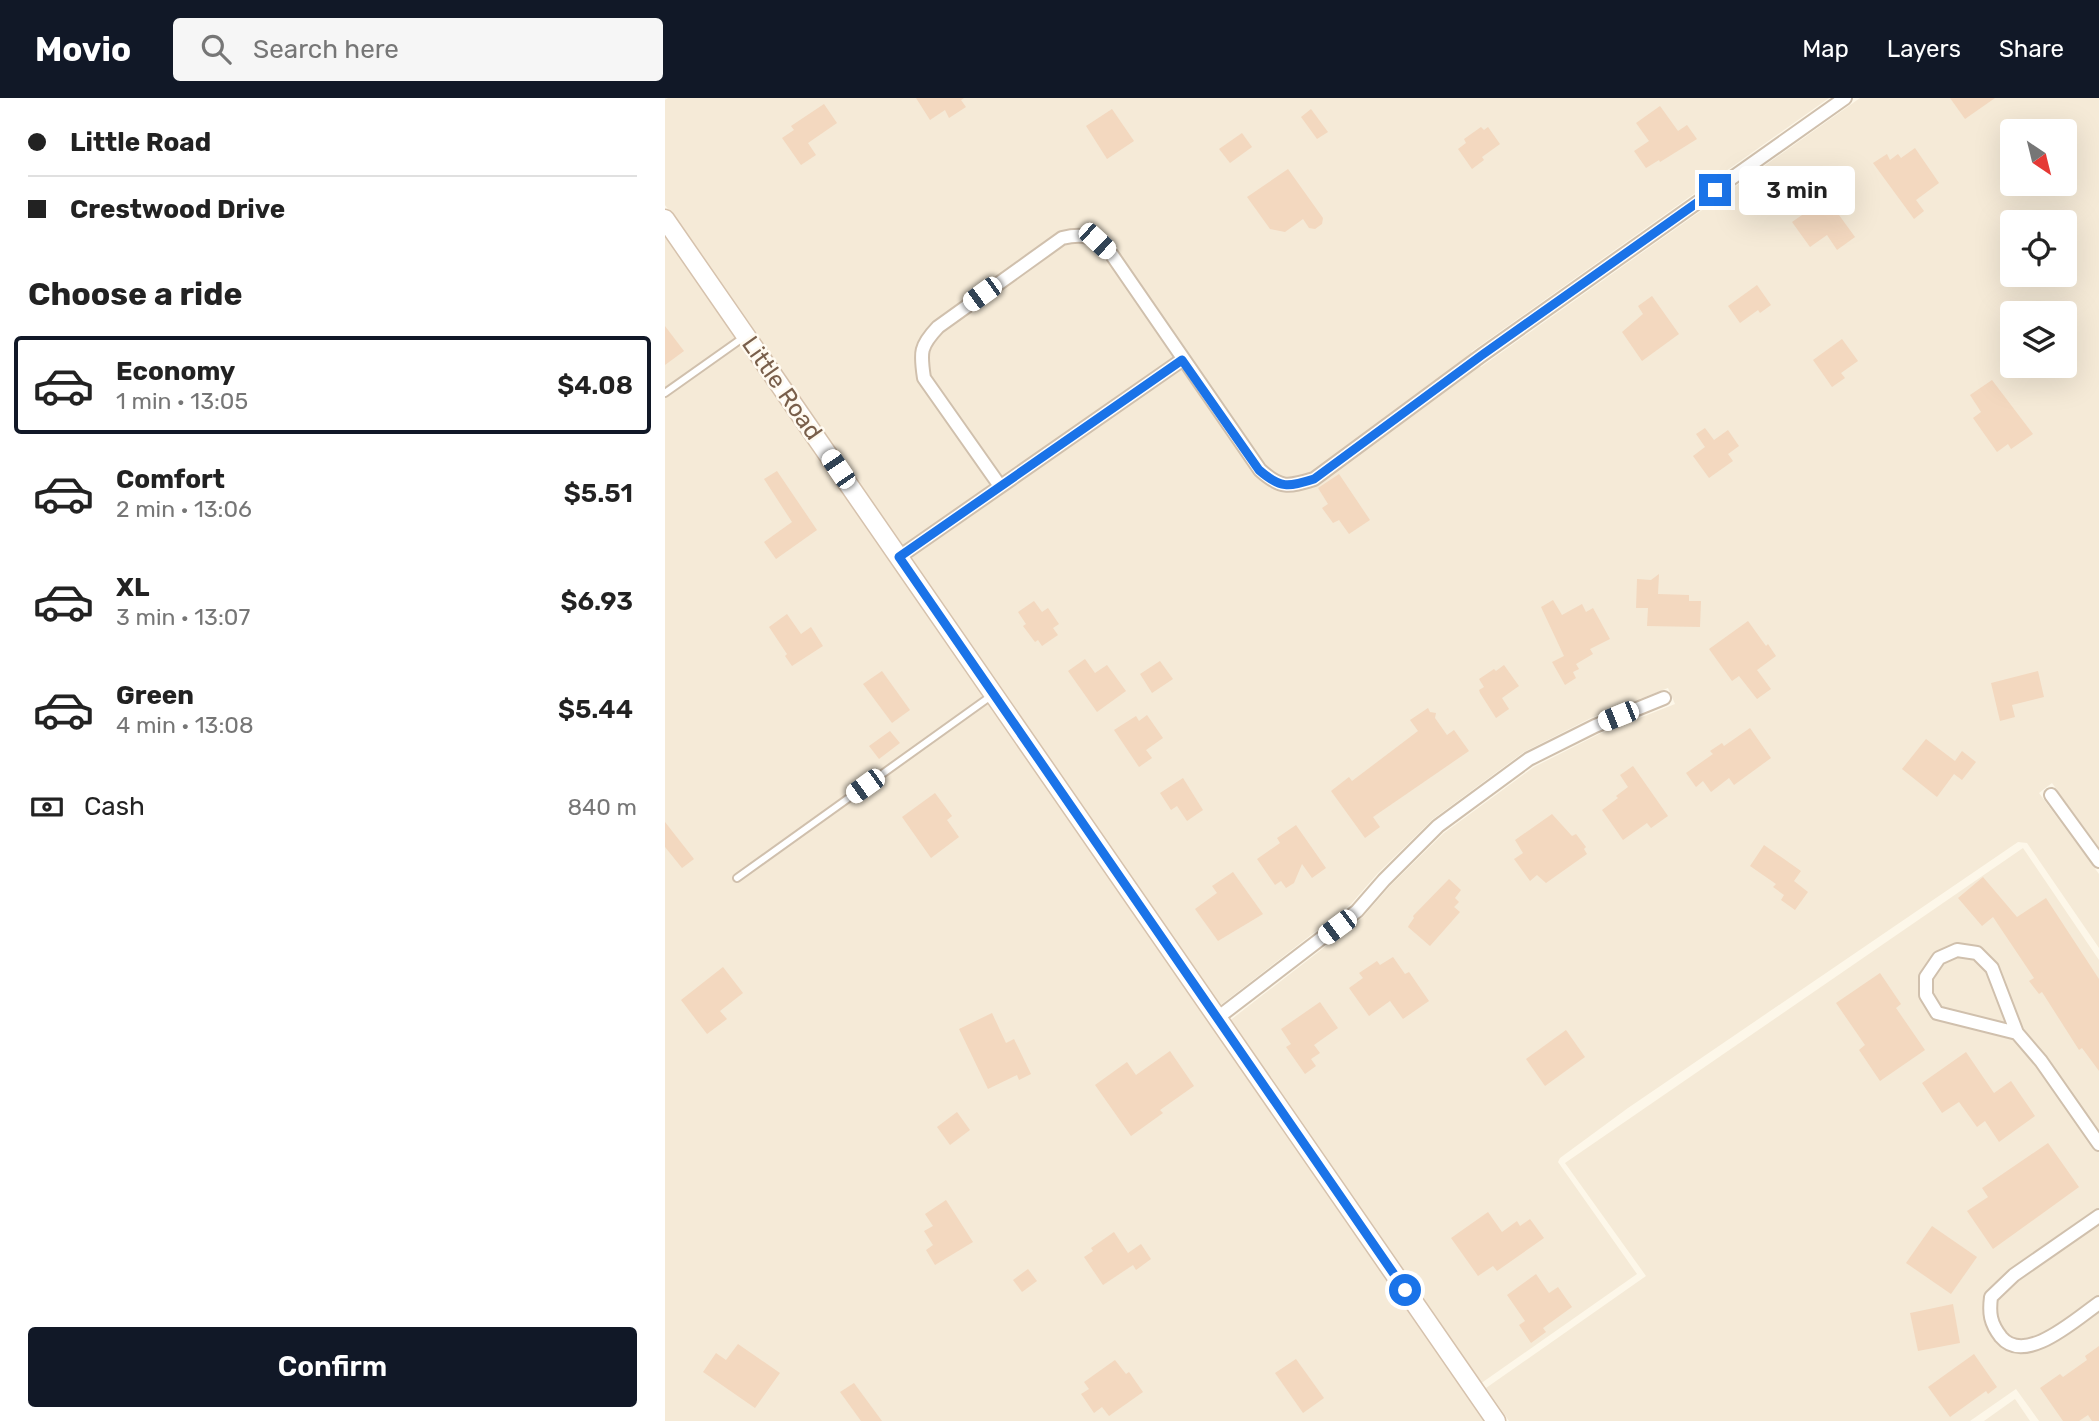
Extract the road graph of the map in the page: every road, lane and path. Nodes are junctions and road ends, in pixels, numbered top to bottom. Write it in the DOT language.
graph roads {
  1 [pos="1845,98"];
  2 [pos="665,219"];
  3 [pos="746,336"];
  4 [pos="1182,360"];
  5 [pos="665,393"];
  6 [pos="1000,486"];
  7 [pos="899,557"];
  8 [pos="993,695"];
  9 [pos="1664,698"];
  10 [pos="2051,795"];
  11 [pos="2099,861"];
  12 [pos="737,878"];
  13 [pos="1216,1019"];
  14 [pos="2017,1034"];
  15 [pos="2099,1144"];
  16 [pos="2099,1216"];
  17 [pos="2099,1303"];
  18 [pos="1496,1421"];
  1 -- 4 [label="street"];
  2 -- 3 [label="street, Little Road"];
  3 -- 5 [label="lane"];
  3 -- 7 [label="street, Little Road"];
  4 -- 6 [label="street"];
  4 -- 6 [label="street"];
  6 -- 7 [label="street"];
  7 -- 8 [label="street, Little Road"];
  8 -- 12 [label="lane"];
  8 -- 13 [label="street, Little Road"];
  9 -- 13 [label="street"];
  10 -- 11 [label="street"];
  13 -- 18 [label="street, Little Road"];
  14 -- 14 [label="street"];
  14 -- 15 [label="street"];
  16 -- 17 [label="street"];
}
